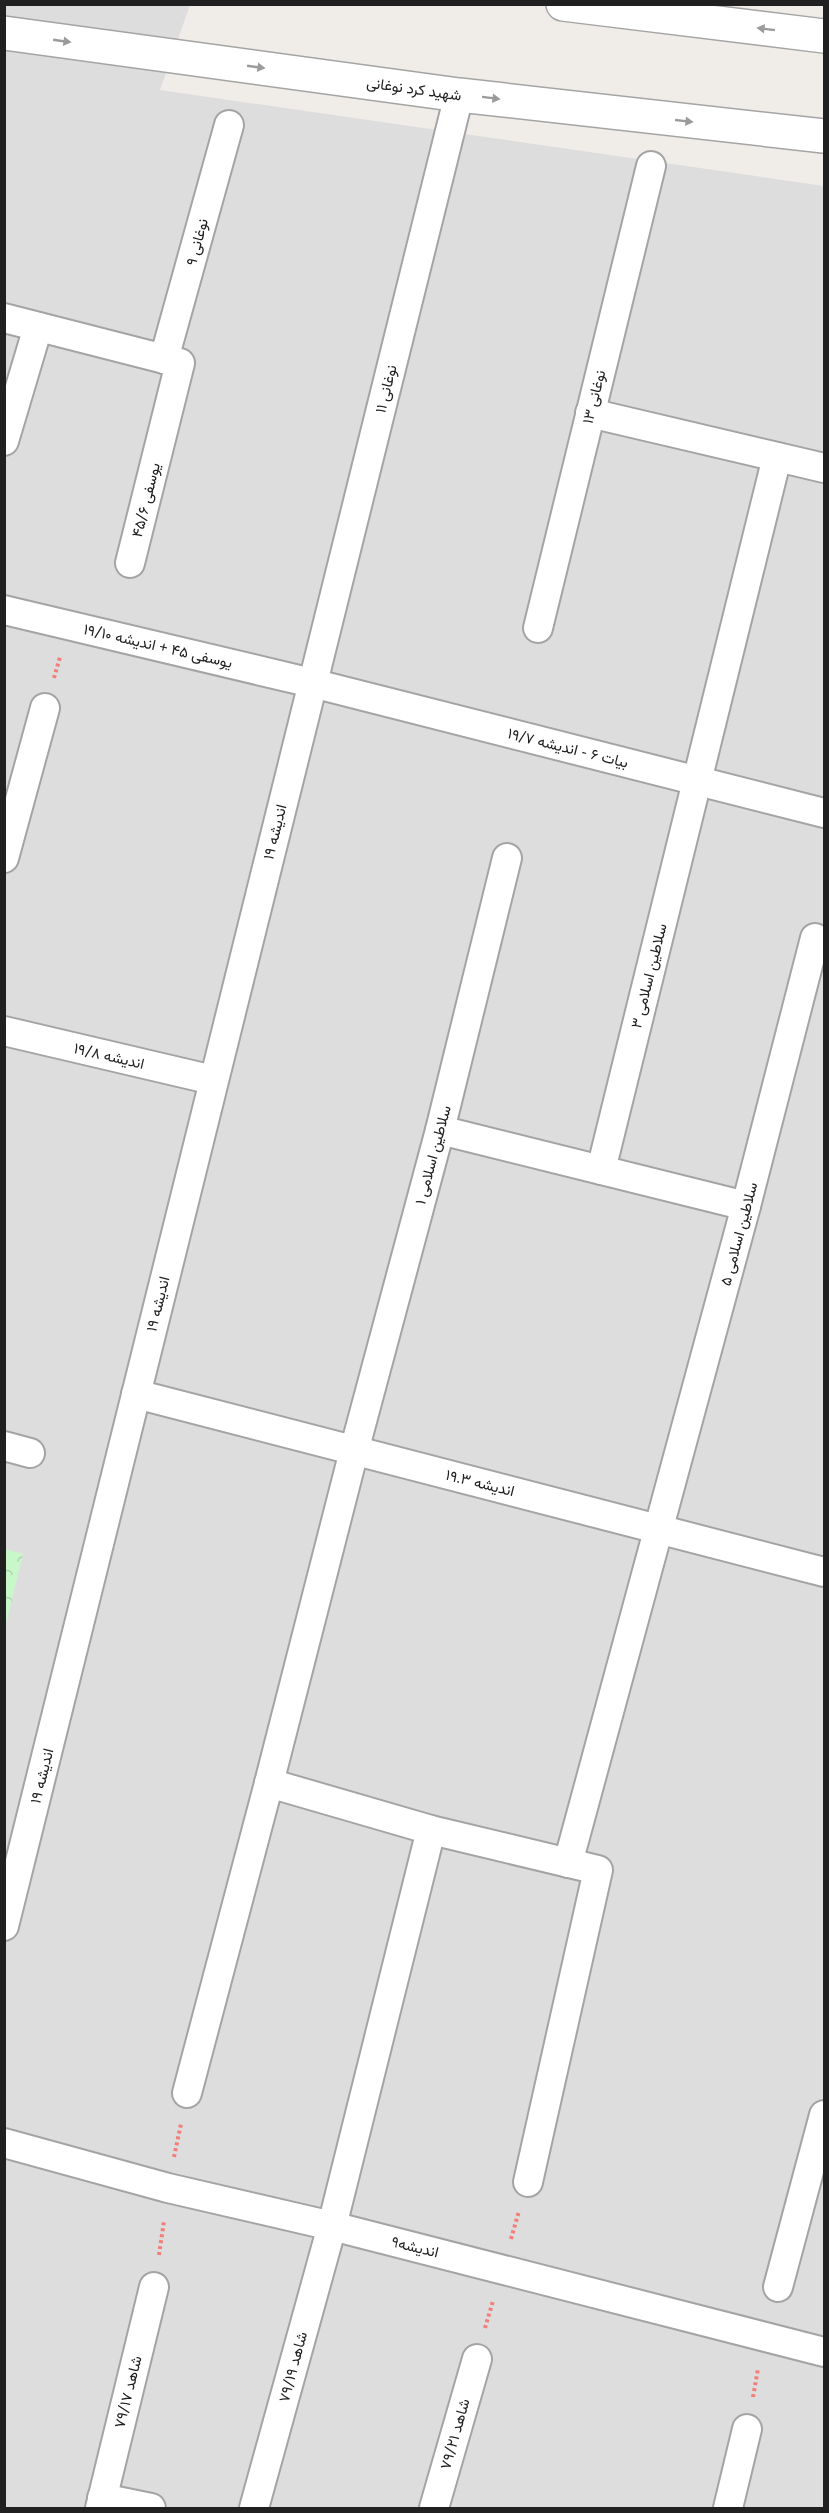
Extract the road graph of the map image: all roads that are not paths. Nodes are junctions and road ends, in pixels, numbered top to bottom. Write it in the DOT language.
graph roads {
  1 [pos="563,4"];
  2 [pos="4,33"];
  3 [pos="825,36"];
  4 [pos="459,95"];
  5 [pos="229,125"];
  6 [pos="825,136"];
  7 [pos="651,166"];
  8 [pos="4,318"];
  9 [pos="38,327"];
  10 [pos="172,361"];
  11 [pos="590,412"];
  12 [pos="4,441"];
  13 [pos="777,457"];
  14 [pos="825,468"];
  15 [pos="130,563"];
  16 [pos="4,610"];
  17 [pos="538,628"];
  18 [pos="312,683"];
  19 [pos="45,708"];
  20 [pos="698,781"];
  21 [pos="825,813"];
  22 [pos="4,858"];
  23 [pos="507,858"];
  24 [pos="815,938"];
  25 [pos="4,1031"];
  26 [pos="213,1080"];
  27 [pos="440,1130"];
  28 [pos="601,1170"];
  29 [pos="746,1206"];
  30 [pos="136,1394"];
  31 [pos="354,1451"];
  32 [pos="659,1529"];
  33 [pos="825,1572"];
  34 [pos="269,1783"];
  35 [pos="431,1830"];
  36 [pos="568,1863"];
  37 [pos="4,1926"];
  38 [pos="187,2093"];
  39 [pos="825,2115"];
  40 [pos="4,2143"];
  41 [pos="528,2182"];
  42 [pos="332,2226"];
  43 [pos="154,2287"];
  44 [pos="778,2287"];
  45 [pos="825,2352"];
  46 [pos="477,2359"];
  47 [pos="747,2429"];
  48 [pos="101,2503"];
  49 [pos="152,2508"];
  50 [pos="254,2508"];
  51 [pos="434,2508"];
  52 [pos="728,2508"];
  3 -- 1 [label="street, one-way"];
  2 -- 4 [label="street, شهید کرد نوغانی, one-way"];
  4 -- 6 [label="street, شهید کرد نوغانی, one-way"];
  4 -- 18 [label="street, نوغانی ۱۱"];
  5 -- 10 [label="street, نوغانی ۹"];
  7 -- 11 [label="street, نوغانی ۱۳"];
  8 -- 9 [label="street"];
  9 -- 10 [label="street"];
  9 -- 12 [label="street"];
  10 -- 15 [label="street, یوسفی ۴۵/۶"];
  11 -- 13 [label="street"];
  11 -- 17 [label="street, نوغانی ۱۳"];
  13 -- 14 [label="street"];
  13 -- 20 [label="street, سلاطین اسلامی ۳"];
  16 -- 18 [label="street, یوسفی ۴۵ + اندیشه ۱۹/۱۰"];
  18 -- 20 [label="street, بیات ۶ - اندیشه ۱۹/۷"];
  18 -- 26 [label="street, اندیشه ۱۹"];
  19 -- 22 [label="street"];
  20 -- 21 [label="street, بیات ۶ - اندیشه ۱۹/۷"];
  20 -- 28 [label="street, سلاطین اسلامی ۳"];
  23 -- 27 [label="street, سلاطین اسلامی ۱"];
  24 -- 29 [label="street, سلاطین اسلامی ۵"];
  25 -- 26 [label="street, اندیشه ۱۹/۸"];
  26 -- 30 [label="street, اندیشه ۱۹"];
  27 -- 28 [label="street"];
  27 -- 31 [label="street, سلاطین اسلامی ۱"];
  28 -- 29 [label="street"];
  29 -- 32 [label="street, سلاطین اسلامی ۵"];
  30 -- 31 [label="street, اندیشه ۱۹.۳"];
  30 -- 37 [label="street, اندیشه ۱۹"];
  31 -- 32 [label="street, اندیشه ۱۹.۳"];
  31 -- 34 [label="street, سلاطین اسلامی ۱"];
  32 -- 33 [label="street, اندیشه ۱۹.۳"];
  32 -- 36 [label="street, سلاطین اسلامی ۵"];
  34 -- 35 [label="street"];
  34 -- 38 [label="street, سلاطین اسلامی ۱"];
  35 -- 36 [label="street"];
  35 -- 42 [label="street, شاهد ۷۹/۱۹"];
  36 -- 41 [label="street"];
  39 -- 44 [label="street"];
  40 -- 42 [label="street, اندیشه۹"];
  42 -- 45 [label="street, اندیشه۹"];
  42 -- 50 [label="street, شاهد ۷۹/۱۹"];
  43 -- 48 [label="street, شاهد ۷۹/۱۷"];
  46 -- 51 [label="street, شاهد ۷۹/۲۱"];
  47 -- 52 [label="street"];
  48 -- 49 [label="street"];
}
